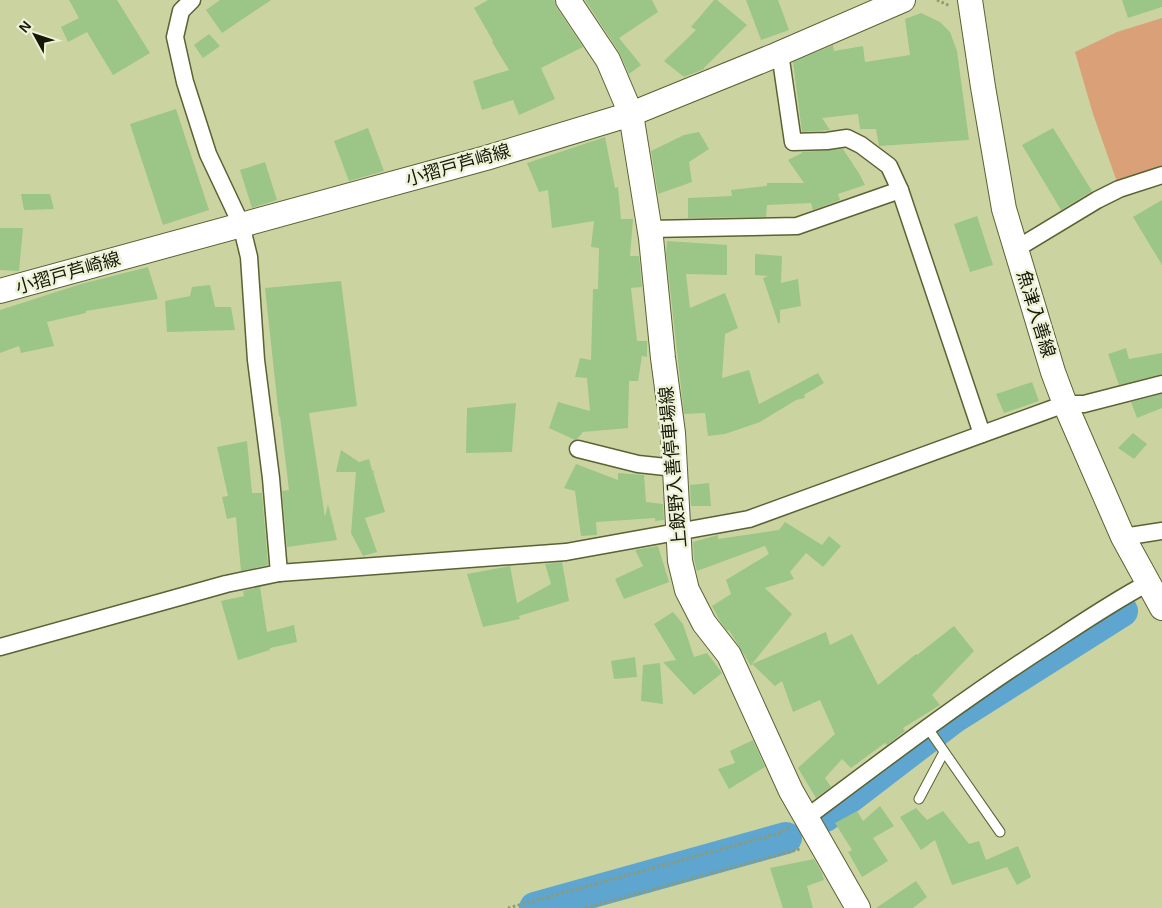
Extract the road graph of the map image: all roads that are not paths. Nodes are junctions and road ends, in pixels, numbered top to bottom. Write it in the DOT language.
graph roads {
  1 [pos="192,0"];
  2 [pos="568,0"];
  3 [pos="903,0"];
  4 [pos="970,0"];
  5 [pos="780,53"];
  6 [pos="630,114"];
  7 [pos="1162,175"];
  8 [pos="900,190"];
  9 [pos="241,224"];
  10 [pos="650,229"];
  11 [pos="1016,249"];
  12 [pos="0,292"];
  13 [pos="1162,384"];
  14 [pos="1065,404"];
  15 [pos="982,434"];
  16 [pos="578,449"];
  17 [pos="675,468"];
  18 [pos="1162,531"];
  19 [pos="679,533"];
  20 [pos="1123,537"];
  21 [pos="279,573"];
  22 [pos="1148,583"];
  23 [pos="1162,608"];
  24 [pos="0,647"];
  25 [pos="927,727"];
  26 [pos="944,752"];
  27 [pos="919,799"];
  28 [pos="806,818"];
  29 [pos="1000,832"];
  30 [pos="858,908"];
  1 -- 9 [label="street"];
  2 -- 6 [label="main road, 上飯野入善停車場線"];
  3 -- 5 [label="main road, 小摺戸芦崎線"];
  4 -- 11 [label="main road, 魚津入善線"];
  5 -- 6 [label="main road, 小摺戸芦崎線"];
  5 -- 8 [label="street"];
  6 -- 9 [label="main road, 小摺戸芦崎線"];
  6 -- 10 [label="main road, 上飯野入善停車場線"];
  7 -- 11 [label="street"];
  8 -- 10 [label="street"];
  8 -- 15 [label="street"];
  9 -- 12 [label="main road, 小摺戸芦崎線"];
  9 -- 21 [label="street"];
  10 -- 17 [label="main road, 上飯野入善停車場線"];
  11 -- 14 [label="main road, 魚津入善線"];
  13 -- 14 [label="street"];
  14 -- 15 [label="street"];
  14 -- 20 [label="main road, 魚津入善線"];
  15 -- 19 [label="street"];
  16 -- 17 [label="street"];
  17 -- 19 [label="main road, 上飯野入善停車場線"];
  18 -- 20 [label="street"];
  19 -- 21 [label="street"];
  19 -- 28 [label="main road, 上飯野入善停車場線"];
  20 -- 22 [label="main road, 魚津入善線"];
  21 -- 24 [label="street"];
  22 -- 23 [label="main road, 魚津入善線"];
  22 -- 25 [label="street"];
  25 -- 26 [label="lane"];
  25 -- 28 [label="street"];
  26 -- 27 [label="lane"];
  26 -- 29 [label="lane"];
  28 -- 30 [label="main road, 上飯野入善停車場線"];
}
